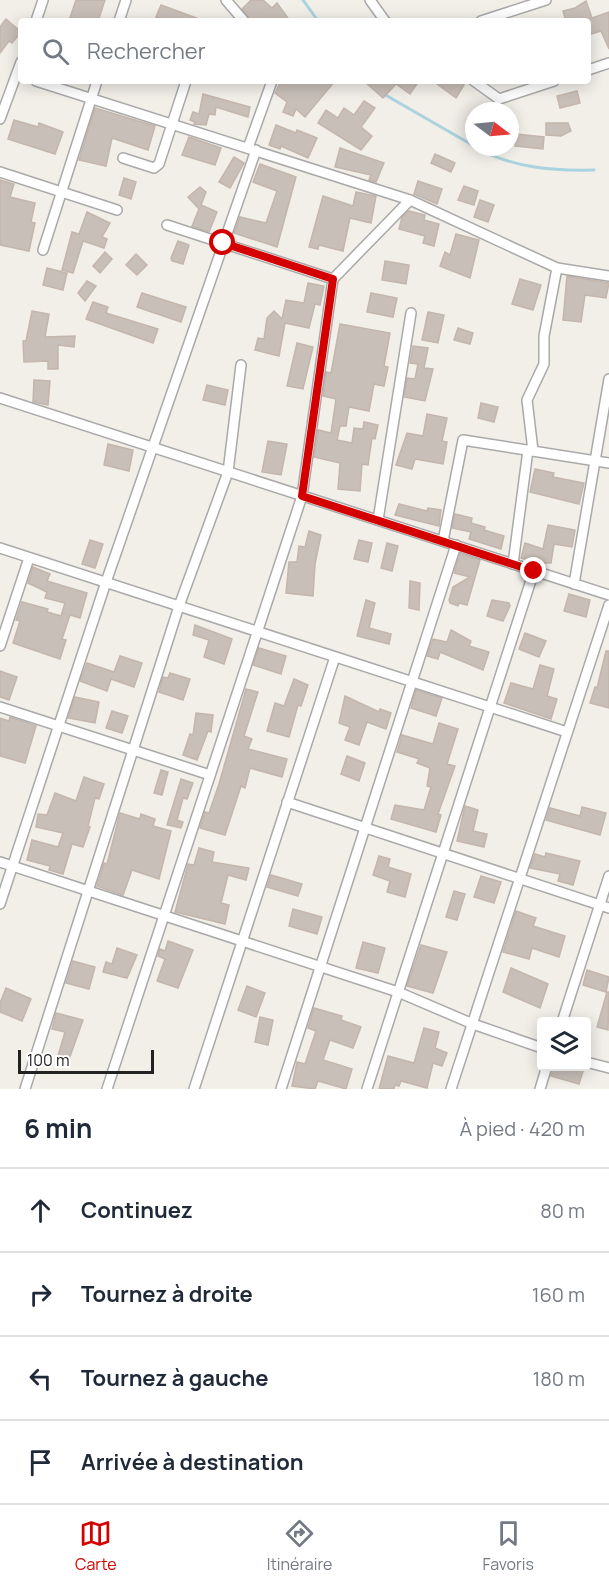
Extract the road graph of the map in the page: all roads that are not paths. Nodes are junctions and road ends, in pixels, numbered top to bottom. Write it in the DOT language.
graph roads {
  1 [pos="43,0"];
  2 [pos="126,0"];
  3 [pos="226,0"];
  4 [pos="370,0"];
  5 [pos="546,0"];
  6 [pos="37,18"];
  7 [pos="119,18"];
  8 [pos="241,18"];
  9 [pos="383,18"];
  10 [pos="490,18"];
  11 [pos="609,63"];
  12 [pos="591,69"];
  13 [pos="18,77"];
  14 [pos="45,84"];
  15 [pos="96,84"];
  16 [pos="185,84"];
  17 [pos="271,84"];
  18 [pos="478,84"];
  19 [pos="545,84"];
  20 [pos="91,99"];
  21 [pos="0,119"];
  22 [pos="171,124"];
  23 [pos="252,149"];
  24 [pos="123,158"];
  25 [pos="0,172"];
  26 [pos="61,192"];
  27 [pos="410,200"];
  28 [pos="117,210"];
  29 [pos="167,225"];
  30 [pos="223,243"];
  31 [pos="43,250"];
  32 [pos="557,268"];
  33 [pos="609,276"];
  34 [pos="333,279"];
  35 [pos="411,313"];
  36 [pos="241,365"];
  37 [pos="609,379"];
  38 [pos="0,398"];
  39 [pos="605,424"];
  40 [pos="152,447"];
  41 [pos="531,451"];
  42 [pos="595,461"];
  43 [pos="609,463"];
  44 [pos="228,472"];
  45 [pos="302,496"];
  46 [pos="378,520"];
  47 [pos="444,541"];
  48 [pos="456,545"];
  49 [pos="0,548"];
  50 [pos="29,558"];
  51 [pos="513,564"];
  52 [pos="534,571"];
  53 [pos="106,582"];
  54 [pos="574,584"];
  55 [pos="609,595"];
  56 [pos="609,605"];
  57 [pos="179,606"];
  58 [pos="256,632"];
  59 [pos="0,646"];
  60 [pos="335,657"];
  61 [pos="412,682"];
  62 [pos="0,707"];
  63 [pos="490,707"];
  64 [pos="58,726"];
  65 [pos="567,732"];
  66 [pos="133,750"];
  67 [pos="210,775"];
  68 [pos="287,802"];
  69 [pos="365,827"];
  70 [pos="443,853"];
  71 [pos="0,862"];
  72 [pos="12,866"];
  73 [pos="609,876"];
  74 [pos="519,878"];
  75 [pos="88,891"];
  76 [pos="0,904"];
  77 [pos="604,906"];
  78 [pos="164,916"];
  79 [pos="242,941"];
  80 [pos="320,967"];
  81 [pos="398,992"];
  82 [pos="564,1017"];
  83 [pos="473,1024"];
  84 [pos="537,1046"];
  85 [pos="591,1063"];
  86 [pos="609,1068"];
  87 [pos="545,1071"];
  88 [pos="25,1089"];
  89 [pos="107,1089"];
  90 [pos="194,1089"];
  91 [pos="281,1089"];
  92 [pos="367,1089"];
  93 [pos="451,1089"];
  94 [pos="540,1089"];
  1 -- 6 [label="street"];
  2 -- 7 [label="street"];
  3 -- 8 [label="street"];
  4 -- 9 [label="street"];
  5 -- 10 [label="street"];
  11 -- 12 [label="street"];
  13 -- 21 [label="street"];
  14 -- 20 [label="street"];
  15 -- 20 [label="street"];
  16 -- 22 [label="street"];
  17 -- 23 [label="street"];
  18 -- 19 [label="street"];
  20 -- 22 [label="street"];
  20 -- 26 [label="street"];
  22 -- 23 [label="street"];
  22 -- 24 [label="street"];
  23 -- 27 [label="street"];
  23 -- 30 [label="street"];
  25 -- 26 [label="street"];
  26 -- 28 [label="street"];
  26 -- 31 [label="street"];
  27 -- 32 [label="street"];
  27 -- 34 [label="street"];
  29 -- 30 [label="street"];
  30 -- 34 [label="street"];
  30 -- 40 [label="street"];
  32 -- 33 [label="street"];
  32 -- 41 [label="street"];
  34 -- 45 [label="street"];
  35 -- 46 [label="street"];
  36 -- 44 [label="street"];
  37 -- 39 [label="street"];
  38 -- 40 [label="street"];
  39 -- 42 [label="street"];
  40 -- 44 [label="street"];
  40 -- 53 [label="street"];
  41 -- 42 [label="street"];
  41 -- 47 [label="street"];
  41 -- 51 [label="street"];
  42 -- 43 [label="street"];
  42 -- 54 [label="street"];
  44 -- 45 [label="street"];
  44 -- 57 [label="street"];
  45 -- 46 [label="street"];
  45 -- 58 [label="street"];
  46 -- 47 [label="street"];
  47 -- 48 [label="street"];
  48 -- 51 [label="street"];
  48 -- 61 [label="street"];
  49 -- 50 [label="street"];
  50 -- 53 [label="street"];
  50 -- 59 [label="street"];
  51 -- 52 [label="street"];
  52 -- 54 [label="street"];
  52 -- 63 [label="street"];
  53 -- 57 [label="street"];
  53 -- 64 [label="street"];
  54 -- 55 [label="street"];
  56 -- 65 [label="street"];
  57 -- 58 [label="street"];
  57 -- 66 [label="street"];
  58 -- 60 [label="street"];
  58 -- 67 [label="street"];
  60 -- 61 [label="street"];
  60 -- 68 [label="street"];
  61 -- 63 [label="street"];
  61 -- 69 [label="street"];
  62 -- 64 [label="street"];
  63 -- 65 [label="street"];
  63 -- 70 [label="street"];
  64 -- 66 [label="street"];
  64 -- 72 [label="street"];
  65 -- 74 [label="street"];
  66 -- 67 [label="street"];
  66 -- 75 [label="street"];
  67 -- 78 [label="street"];
  68 -- 69 [label="street"];
  68 -- 79 [label="street"];
  69 -- 70 [label="street"];
  69 -- 80 [label="street"];
  70 -- 74 [label="street"];
  70 -- 81 [label="street"];
  71 -- 72 [label="street"];
  72 -- 75 [label="street"];
  72 -- 76 [label="street"];
  73 -- 77 [label="street"];
  74 -- 77 [label="street"];
  74 -- 83 [label="street"];
  75 -- 78 [label="street"];
  75 -- 88 [label="street"];
  77 -- 82 [label="street"];
  78 -- 79 [label="street"];
  78 -- 89 [label="street"];
  79 -- 80 [label="street"];
  79 -- 90 [label="street"];
  80 -- 81 [label="street"];
  80 -- 91 [label="street"];
  81 -- 83 [label="street"];
  81 -- 92 [label="street"];
  83 -- 84 [label="street"];
  83 -- 93 [label="street"];
  85 -- 86 [label="street"];
  87 -- 94 [label="street"];
}
